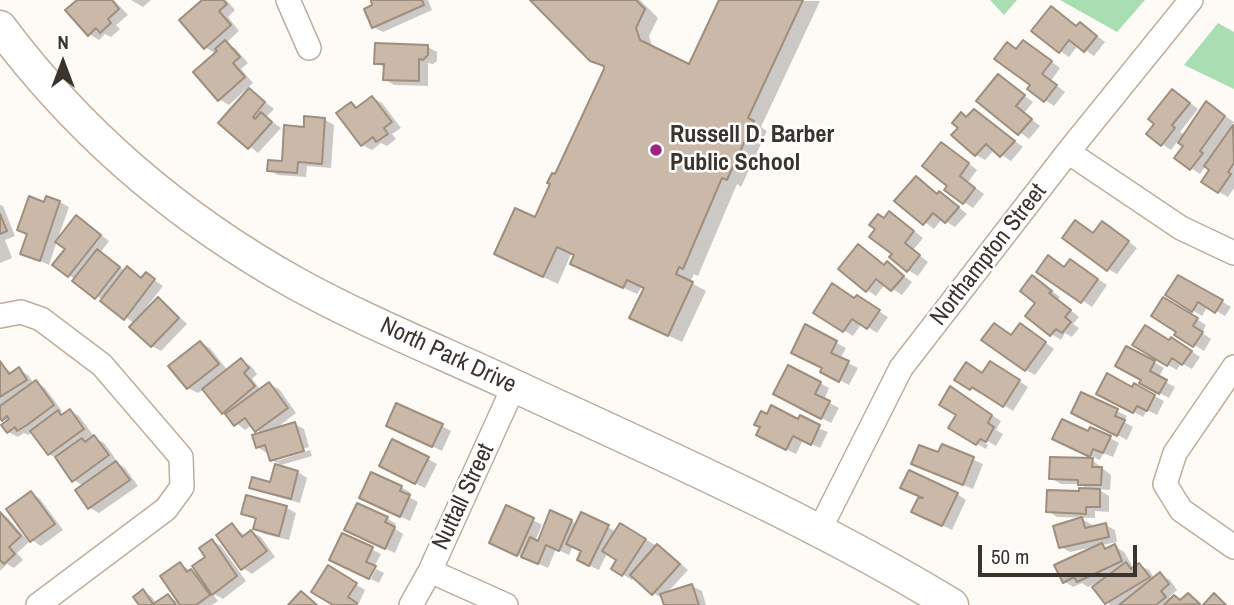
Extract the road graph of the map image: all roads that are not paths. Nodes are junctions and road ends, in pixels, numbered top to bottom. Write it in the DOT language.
graph roads {
  1 [pos="288,0"];
  2 [pos="1191,0"];
  3 [pos="0,27"];
  4 [pos="309,48"];
  5 [pos="1068,152"];
  6 [pos="1234,253"];
  7 [pos="0,316"];
  8 [pos="1234,367"];
  9 [pos="514,386"];
  10 [pos="819,531"];
  11 [pos="1234,547"];
  12 [pos="430,571"];
  13 [pos="38,605"];
  14 [pos="411,605"];
  15 [pos="506,605"];
  16 [pos="952,605"];
  1 -- 4 [label="street"];
  2 -- 5 [label="street, Northampton Street"];
  3 -- 9 [label="main road, North Park Drive"];
  5 -- 6 [label="street"];
  5 -- 10 [label="street, Northampton Street"];
  7 -- 13 [label="street"];
  8 -- 11 [label="street"];
  9 -- 10 [label="main road, North Park Drive"];
  9 -- 12 [label="street, Nuttall Street"];
  10 -- 16 [label="main road, North Park Drive"];
  12 -- 14 [label="street, Nuttall Street"];
  12 -- 15 [label="street"];
}
